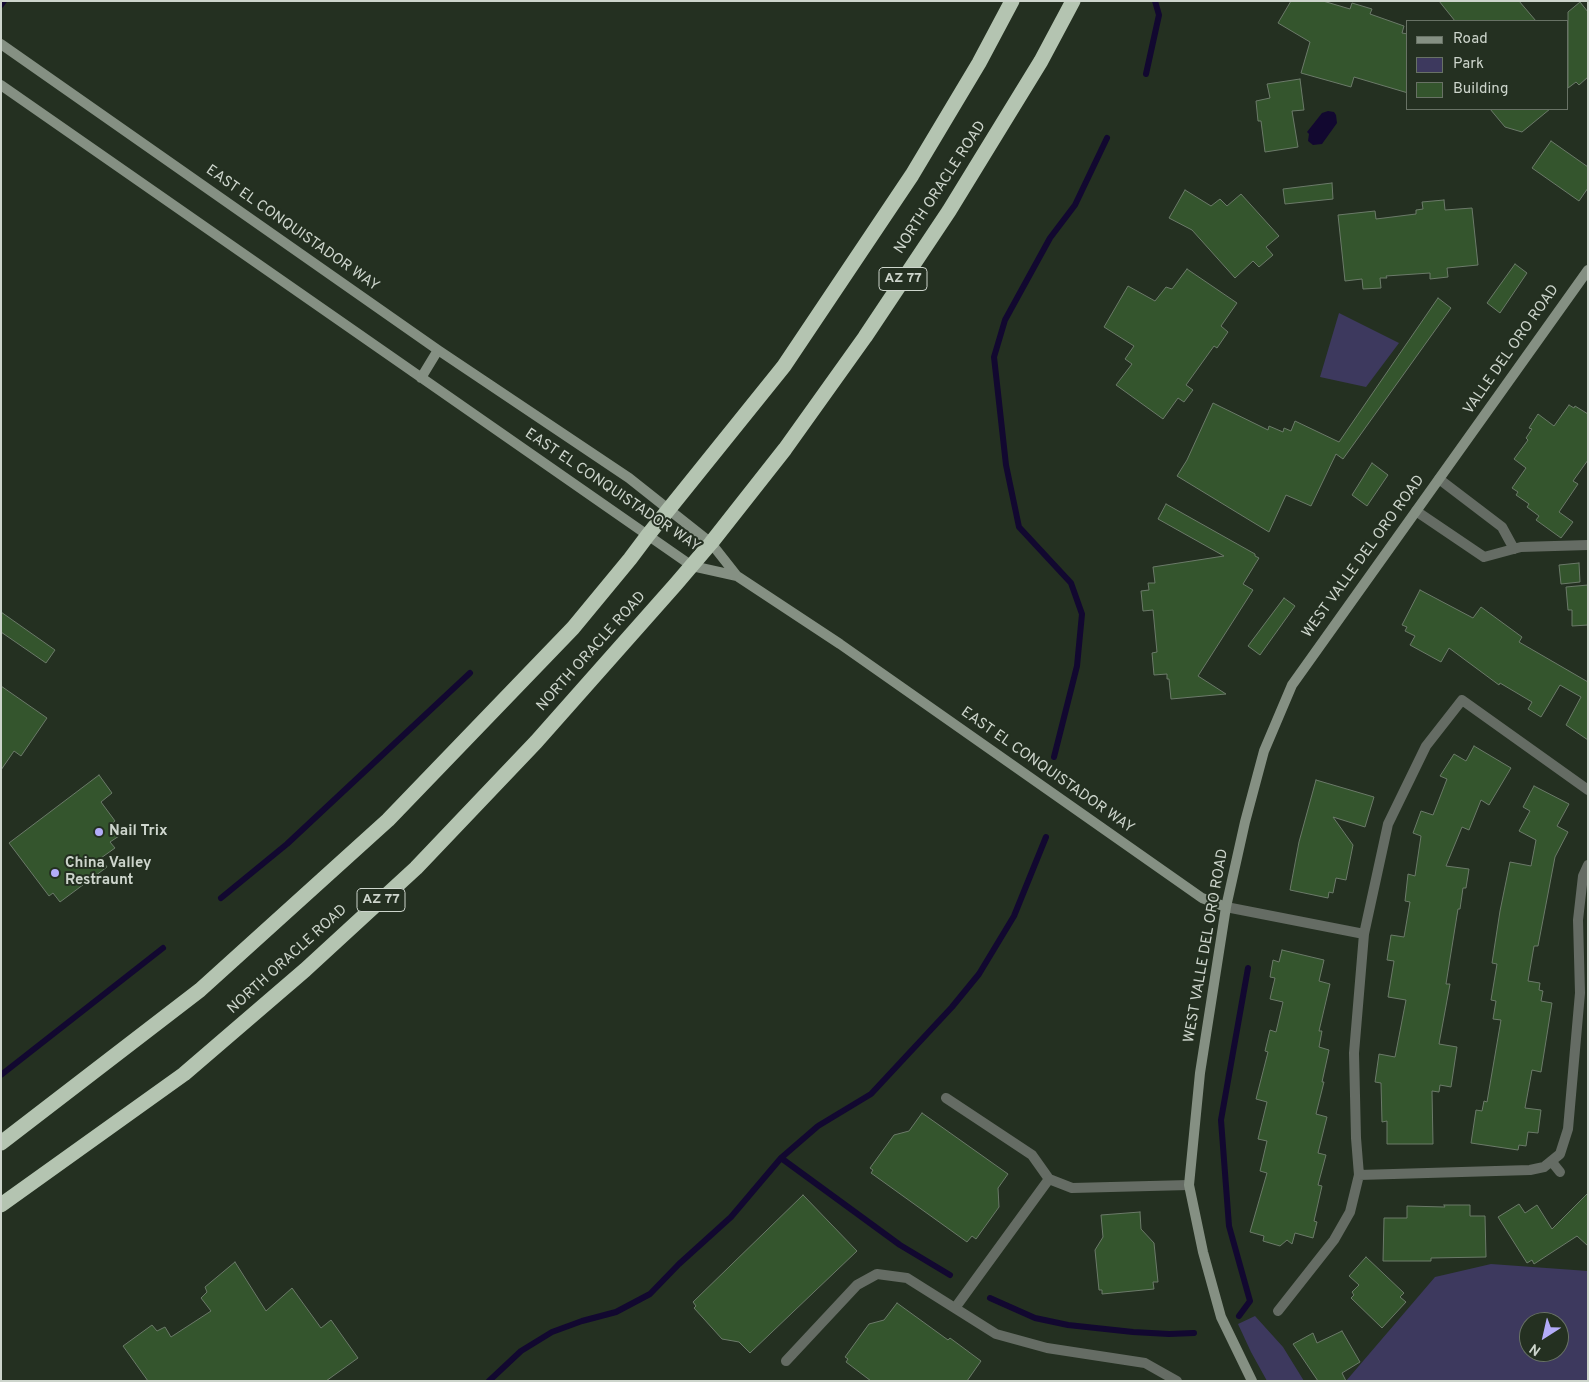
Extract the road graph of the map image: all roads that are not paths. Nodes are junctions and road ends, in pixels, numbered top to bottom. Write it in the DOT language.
graph roads {
  1 [pos="1012,1"];
  2 [pos="1073,1"];
  3 [pos="1,44"];
  4 [pos="1,84"];
  5 [pos="1588,270"];
  6 [pos="438,350"];
  7 [pos="421,378"];
  8 [pos="1461,448"];
  9 [pos="1439,479"];
  10 [pos="669,509"];
  11 [pos="1416,510"];
  12 [pos="648,535"];
  13 [pos="711,543"];
  14 [pos="1588,545"];
  15 [pos="1514,549"];
  16 [pos="692,566"];
  17 [pos="737,576"];
  18 [pos="1588,790"];
  19 [pos="1588,865"];
  20 [pos="1226,907"];
  21 [pos="1364,934"];
  22 [pos="946,1098"];
  23 [pos="1,1143"];
  24 [pos="1552,1162"];
  25 [pos="1560,1172"];
  26 [pos="1359,1175"];
  27 [pos="1049,1179"];
  28 [pos="1188,1184"];
  29 [pos="1,1205"];
  30 [pos="955,1308"];
  31 [pos="1278,1311"];
  32 [pos="786,1361"];
  33 [pos="1178,1381"];
  34 [pos="1252,1381"];
  1 -- 10 [label="highway, NORTH ORACLE ROAD"];
  2 -- 13 [label="highway, NORTH ORACLE ROAD / AZ 77"];
  3 -- 6 [label="street, EAST EL CONQUISTADOR WAY"];
  4 -- 7 [label="street, EAST EL CONQUISTADOR WAY"];
  5 -- 8 [label="street, VALLE DEL ORO ROAD"];
  6 -- 7 [label="street"];
  6 -- 10 [label="street, EAST EL CONQUISTADOR WAY"];
  7 -- 12 [label="street, EAST EL CONQUISTADOR WAY"];
  8 -- 9 [label="street, WEST VALLE DEL ORO ROAD"];
  9 -- 11 [label="street, WEST VALLE DEL ORO ROAD"];
  9 -- 15 [label="street"];
  10 -- 12 [label="highway, NORTH ORACLE ROAD"];
  10 -- 13 [label="street, EAST EL CONQUISTADOR WAY"];
  11 -- 15 [label="street"];
  11 -- 20 [label="street, WEST VALLE DEL ORO ROAD"];
  12 -- 16 [label="street, EAST EL CONQUISTADOR WAY"];
  12 -- 23 [label="highway, NORTH ORACLE ROAD"];
  13 -- 16 [label="highway, NORTH ORACLE ROAD / AZ 77"];
  13 -- 17 [label="street, EAST EL CONQUISTADOR WAY"];
  14 -- 15 [label="street"];
  16 -- 17 [label="street, EAST EL CONQUISTADOR WAY"];
  16 -- 29 [label="highway, NORTH ORACLE ROAD / AZ 77"];
  17 -- 20 [label="street, EAST EL CONQUISTADOR WAY"];
  18 -- 21 [label="street"];
  19 -- 24 [label="street"];
  20 -- 21 [label="street, EAST EL CONQUISTADOR WAY"];
  20 -- 28 [label="street, WEST VALLE DEL ORO ROAD"];
  21 -- 26 [label="street"];
  22 -- 27 [label="street"];
  24 -- 25 [label="street"];
  24 -- 26 [label="street"];
  26 -- 31 [label="street"];
  27 -- 28 [label="street"];
  27 -- 30 [label="street"];
  28 -- 34 [label="street, WEST VALLE DEL ORO ROAD"];
  30 -- 32 [label="street"];
  30 -- 33 [label="street"];
}
